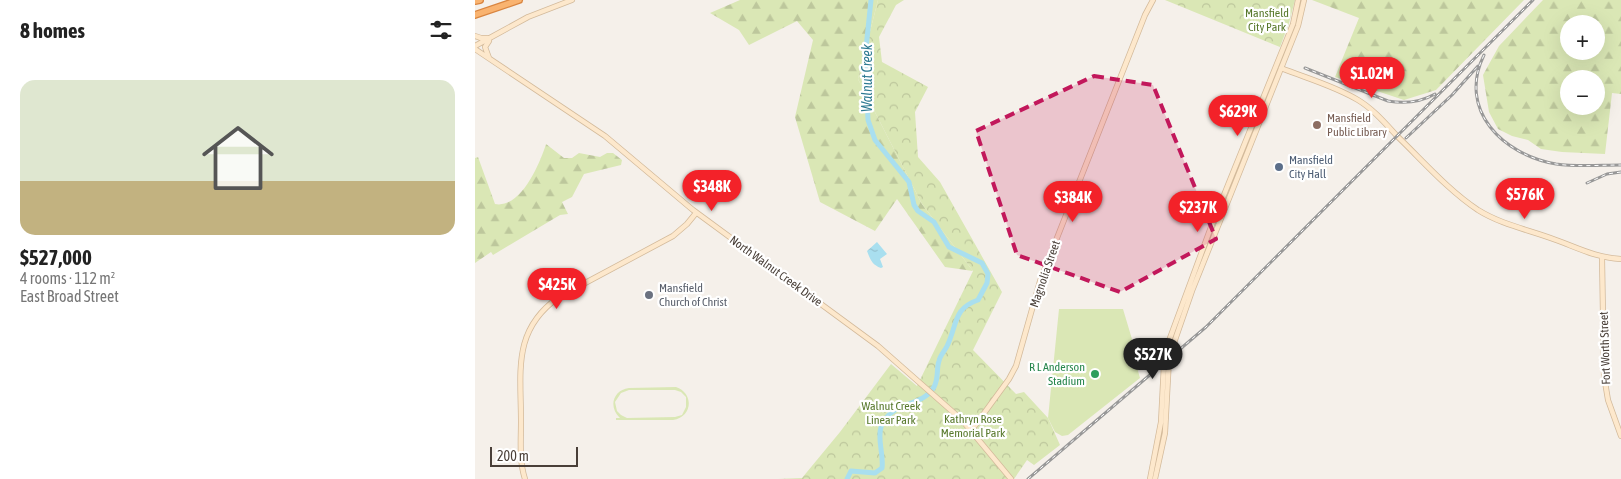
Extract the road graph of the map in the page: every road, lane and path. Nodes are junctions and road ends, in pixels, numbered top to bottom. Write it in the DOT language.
graph roads {
  1 [pos="479,0"];
  2 [pos="519,0"];
  3 [pos="572,0"];
  4 [pos="1153,0"];
  5 [pos="1301,1"];
  6 [pos="475,2"];
  7 [pos="475,15"];
  8 [pos="475,36"];
  9 [pos="491,38"];
  10 [pos="475,47"];
  11 [pos="490,60"];
  12 [pos="1279,67"];
  13 [pos="696,213"];
  14 [pos="1602,257"];
  15 [pos="1621,259"];
  16 [pos="1165,377"];
  17 [pos="971,430"];
  18 [pos="1621,436"];
  19 [pos="525,479"];
  20 [pos="1011,479"];
  21 [pos="1149,479"];
  22 [pos="1155,479"];
  1 -- 6 [label="highway"];
  2 -- 7 [label="highway"];
  3 -- 9 [label="main road"];
  4 -- 17 [label="main road, Magnolia Street"];
  5 -- 12 [label="main road"];
  8 -- 9 [label="main road"];
  9 -- 10 [label="main road"];
  9 -- 11 [label="main road"];
  10 -- 11 [label="main road, North Walnut Creek Drive"];
  11 -- 13 [label="main road, North Walnut Creek Drive"];
  12 -- 14 [label="main road"];
  12 -- 16 [label="main road"];
  13 -- 17 [label="main road, North Walnut Creek Drive"];
  13 -- 19 [label="main road"];
  14 -- 15 [label="main road"];
  14 -- 18 [label="main road, Fort Worth Street"];
  16 -- 21 [label="main road"];
  16 -- 22 [label="main road"];
  17 -- 20 [label="main road, North Walnut Creek Drive"];
}
